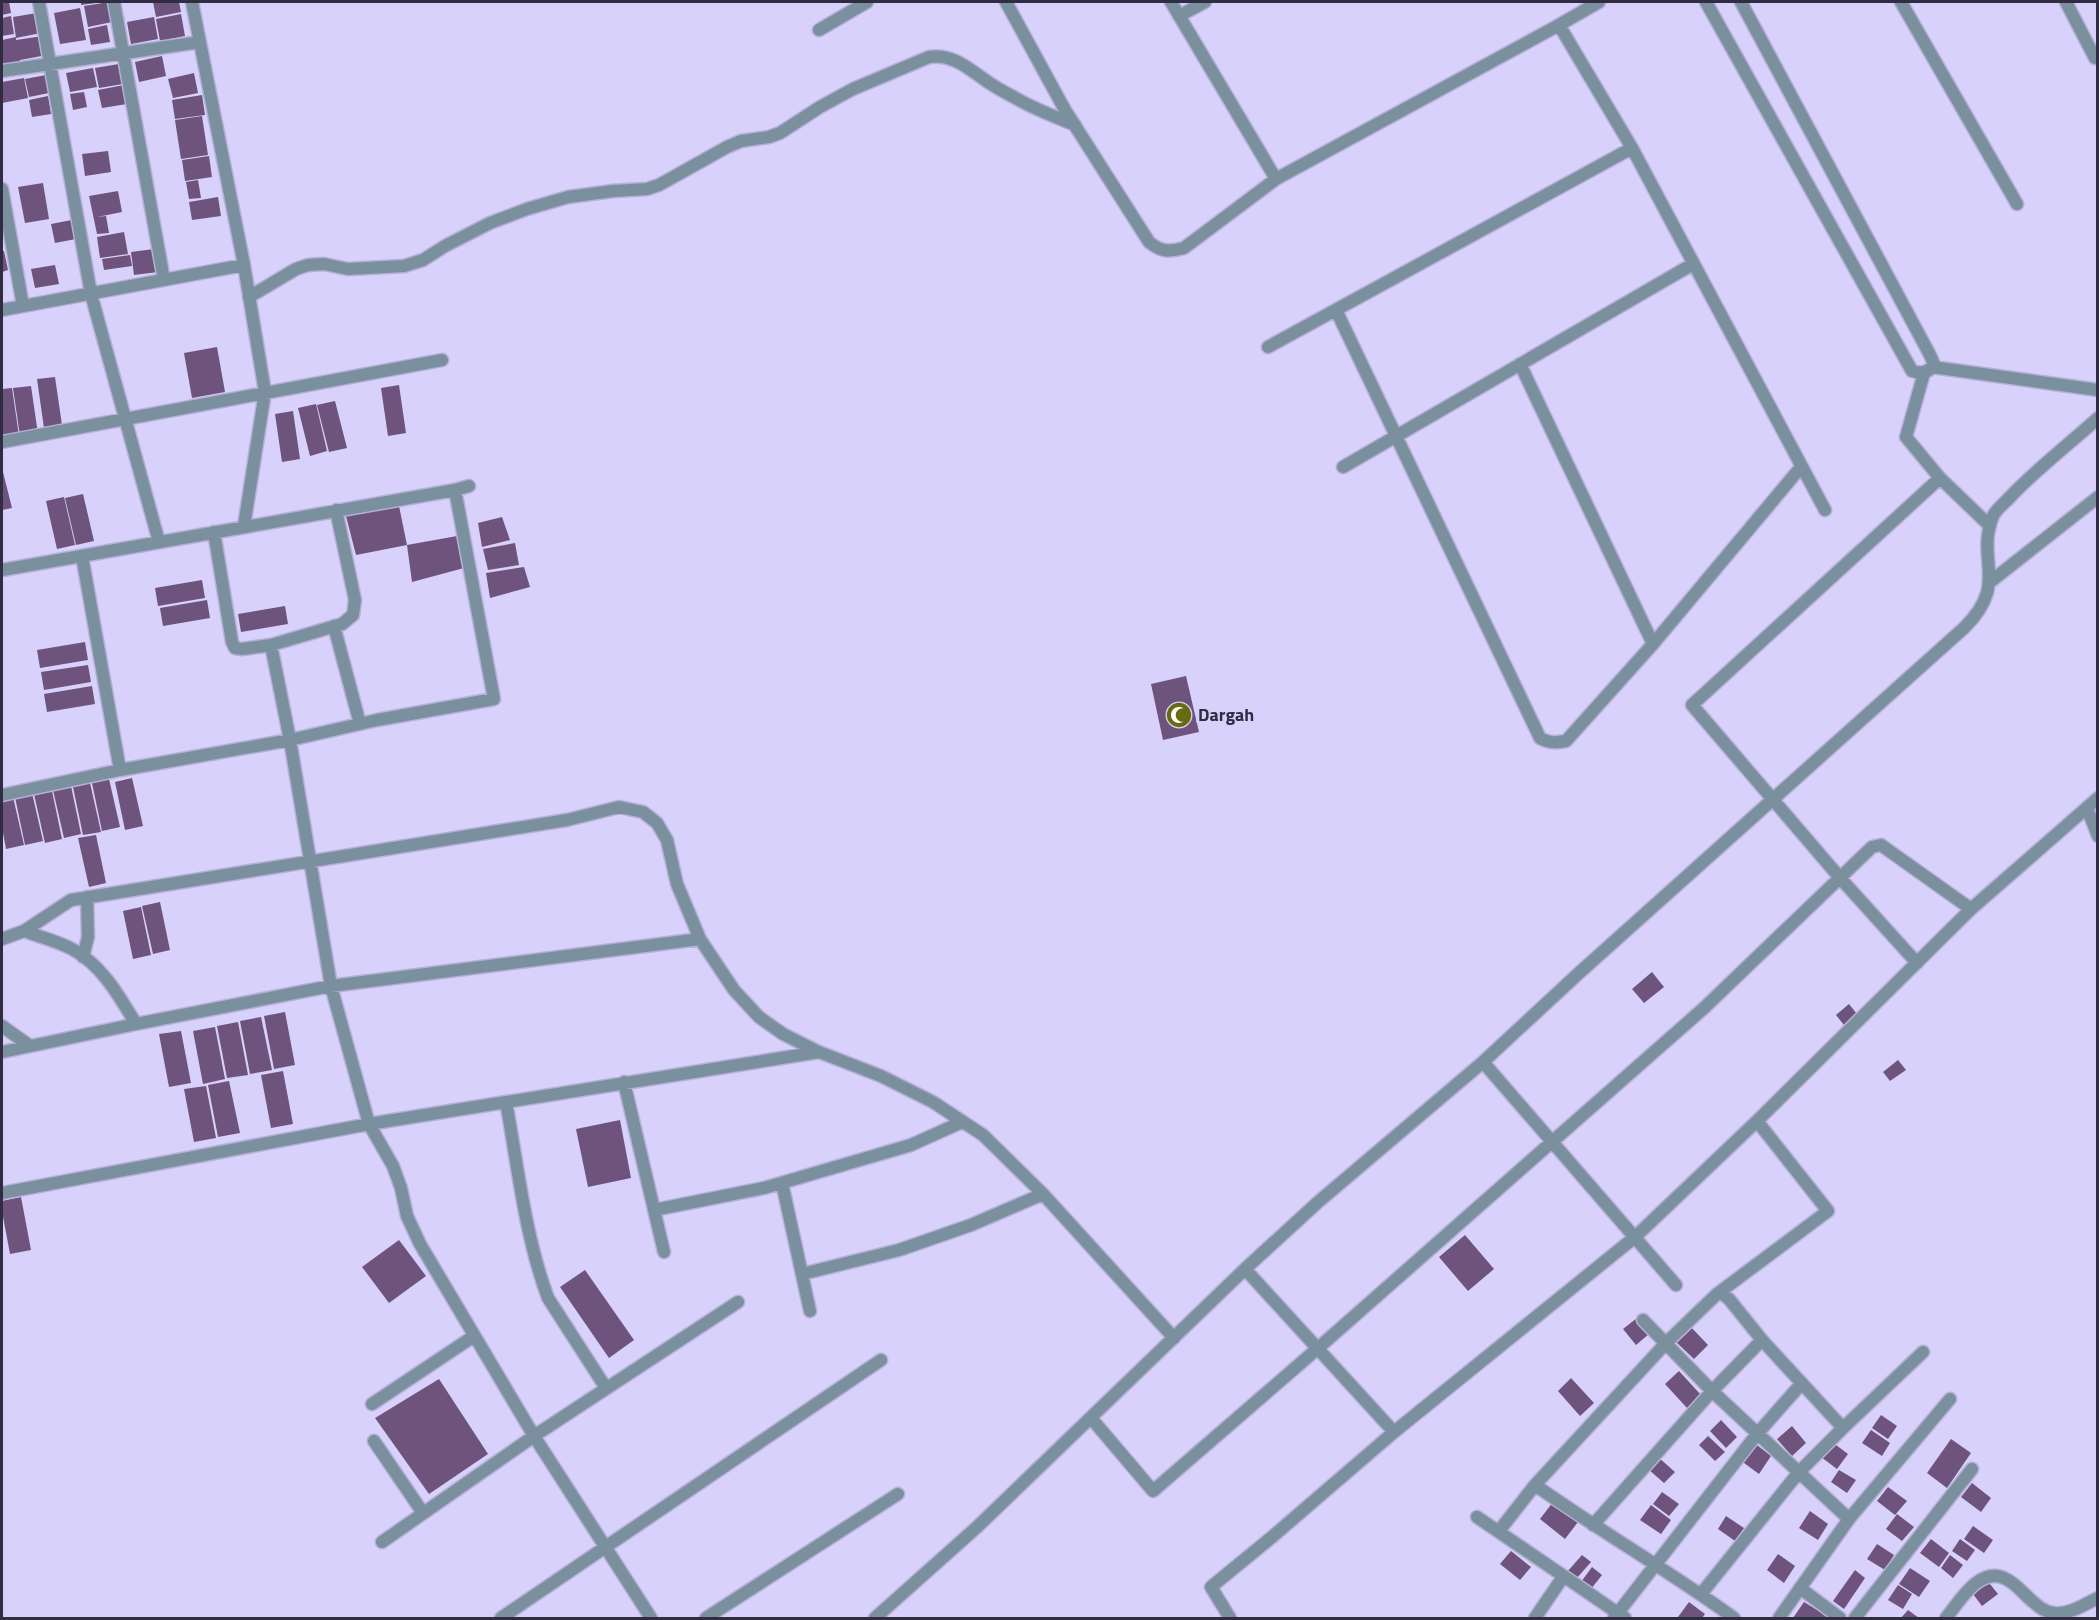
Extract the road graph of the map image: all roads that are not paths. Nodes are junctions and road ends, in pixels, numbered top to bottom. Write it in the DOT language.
graph roads {
  1 [pos="39,2"];
  2 [pos="114,2"];
  3 [pos="192,2"];
  4 [pos="867,2"];
  5 [pos="1006,2"];
  6 [pos="1171,2"];
  7 [pos="1205,2"];
  8 [pos="1599,2"];
  9 [pos="1706,2"];
  10 [pos="1741,2"];
  11 [pos="1900,2"];
  12 [pos="2066,2"];
  13 [pos="1179,16"];
  14 [pos="1559,25"];
  15 [pos="819,30"];
  16 [pos="200,42"];
  17 [pos="123,53"];
  18 [pos="2097,55"];
  19 [pos="50,64"];
  20 [pos="2,71"];
  21 [pos="1074,125"];
  22 [pos="1632,148"];
  23 [pos="1276,179"];
  24 [pos="2,189"];
  25 [pos="2017,204"];
  26 [pos="1693,264"];
  27 [pos="244,265"];
  28 [pos="164,280"];
  29 [pos="91,294"];
  30 [pos="249,297"];
  31 [pos="23,306"];
  32 [pos="2,310"];
  33 [pos="1336,310"];
  34 [pos="1268,347"];
  35 [pos="442,360"];
  36 [pos="1520,364"];
  37 [pos="1928,370"];
  38 [pos="2097,390"];
  39 [pos="265,392"];
  40 [pos="2097,418"];
  41 [pos="124,419"];
  42 [pos="1396,437"];
  43 [pos="2,442"];
  44 [pos="1343,467"];
  45 [pos="1801,467"];
  46 [pos="1940,478"];
  47 [pos="469,486"];
  48 [pos="455,490"];
  49 [pos="2097,498"];
  50 [pos="336,510"];
  51 [pos="1824,510"];
  52 [pos="244,526"];
  53 [pos="1990,526"];
  54 [pos="214,532"];
  55 [pos="159,542"];
  56 [pos="82,556"];
  57 [pos="2,570"];
  58 [pos="1990,582"];
  59 [pos="334,626"];
  60 [pos="1653,644"];
  61 [pos="272,645"];
  62 [pos="360,724"];
  63 [pos="290,740"];
  64 [pos="120,770"];
  65 [pos="2,795"];
  66 [pos="1773,798"];
  67 [pos="2097,798"];
  68 [pos="2087,808"];
  69 [pos="2097,836"];
  70 [pos="309,861"];
  71 [pos="1841,879"];
  72 [pos="87,897"];
  73 [pos="1971,909"];
  74 [pos="24,931"];
  75 [pos="2,939"];
  76 [pos="700,939"];
  77 [pos="83,957"];
  78 [pos="1917,963"];
  79 [pos="331,987"];
  80 [pos="135,1023"];
  81 [pos="2,1026"];
  82 [pos="30,1046"];
  83 [pos="2,1052"];
  84 [pos="819,1052"];
  85 [pos="1483,1062"];
  86 [pos="624,1082"];
  87 [pos="506,1102"];
  88 [pos="1757,1121"];
  89 [pos="962,1122"];
  90 [pos="369,1124"];
  91 [pos="1552,1142"];
  92 [pos="782,1183"];
  93 [pos="2,1193"];
  94 [pos="1043,1194"];
  95 [pos="654,1210"];
  96 [pos="1635,1237"];
  97 [pos="664,1251"];
  98 [pos="1245,1269"];
  99 [pos="802,1274"];
  100 [pos="1676,1285"];
  101 [pos="1717,1294"];
  102 [pos="738,1302"];
  103 [pos="810,1311"];
  104 [pos="1643,1320"];
  105 [pos="474,1336"];
  106 [pos="1174,1338"];
  107 [pos="1762,1340"];
  108 [pos="1666,1343"];
  109 [pos="1317,1349"];
  110 [pos="1923,1353"];
  111 [pos="881,1360"];
  112 [pos="1802,1383"];
  113 [pos="606,1388"];
  114 [pos="1712,1391"];
  115 [pos="1950,1399"];
  116 [pos="372,1404"];
  117 [pos="1091,1418"];
  118 [pos="1843,1428"];
  119 [pos="1394,1432"];
  120 [pos="1757,1434"];
  121 [pos="534,1436"];
  122 [pos="374,1441"];
  123 [pos="1972,1469"];
  124 [pos="1799,1472"];
  125 [pos="1534,1485"];
  126 [pos="898,1494"];
  127 [pos="423,1514"];
  128 [pos="1477,1517"];
  129 [pos="1849,1519"];
  130 [pos="1593,1525"];
  131 [pos="1499,1531"];
  132 [pos="382,1542"];
  133 [pos="606,1548"];
  134 [pos="1655,1566"];
  135 [pos="1563,1577"];
  136 [pos="1800,1588"];
  137 [pos="1701,1594"];
  138 [pos="2097,1598"];
  139 [pos="1619,1617"];
  140 [pos="501,1618"];
  141 [pos="651,1618"];
  142 [pos="706,1618"];
  143 [pos="875,1618"];
  144 [pos="1230,1618"];
  145 [pos="1535,1618"];
  146 [pos="1734,1618"];
  147 [pos="1779,1618"];
  148 [pos="1840,1618"];
  149 [pos="1855,1618"];
  150 [pos="1946,1618"];
  1 -- 19 [label="street"];
  2 -- 17 [label="street"];
  3 -- 16 [label="street"];
  4 -- 15 [label="street"];
  5 -- 21 [label="street"];
  6 -- 13 [label="street"];
  7 -- 13 [label="street"];
  8 -- 14 [label="street"];
  9 -- 37 [label="street"];
  10 -- 37 [label="street"];
  11 -- 25 [label="street"];
  12 -- 18 [label="street"];
  13 -- 23 [label="street"];
  14 -- 22 [label="street"];
  14 -- 23 [label="street"];
  16 -- 17 [label="street"];
  16 -- 27 [label="street"];
  17 -- 19 [label="street"];
  17 -- 28 [label="street"];
  19 -- 20 [label="street"];
  19 -- 29 [label="street"];
  21 -- 23 [label="street"];
  21 -- 30 [label="street"];
  22 -- 26 [label="street"];
  22 -- 33 [label="street"];
  24 -- 31 [label="street"];
  26 -- 36 [label="street"];
  26 -- 45 [label="street"];
  27 -- 28 [label="street"];
  27 -- 30 [label="street"];
  28 -- 29 [label="street"];
  29 -- 31 [label="street"];
  29 -- 41 [label="street"];
  30 -- 39 [label="street"];
  31 -- 32 [label="street"];
  33 -- 34 [label="street"];
  33 -- 42 [label="street"];
  35 -- 39 [label="street"];
  36 -- 42 [label="street"];
  36 -- 60 [label="street"];
  37 -- 38 [label="street"];
  37 -- 46 [label="street"];
  39 -- 41 [label="street"];
  39 -- 52 [label="street"];
  40 -- 53 [label="street"];
  41 -- 43 [label="street"];
  41 -- 55 [label="street"];
  42 -- 44 [label="street"];
  42 -- 60 [label="street"];
  45 -- 51 [label="street"];
  45 -- 60 [label="street"];
  46 -- 53 [label="street"];
  46 -- 66 [label="street"];
  47 -- 48 [label="street"];
  48 -- 50 [label="street"];
  48 -- 62 [label="street"];
  49 -- 58 [label="street"];
  50 -- 52 [label="street"];
  50 -- 59 [label="street"];
  52 -- 54 [label="street"];
  53 -- 58 [label="street"];
  54 -- 55 [label="street"];
  54 -- 61 [label="street"];
  55 -- 56 [label="street"];
  56 -- 57 [label="street"];
  56 -- 64 [label="street"];
  58 -- 66 [label="street"];
  59 -- 61 [label="street"];
  59 -- 62 [label="street"];
  61 -- 63 [label="street"];
  62 -- 63 [label="street"];
  63 -- 64 [label="street"];
  63 -- 70 [label="street"];
  64 -- 65 [label="street"];
  66 -- 71 [label="street"];
  66 -- 85 [label="street"];
  67 -- 68 [label="street"];
  68 -- 69 [label="street"];
  68 -- 73 [label="street"];
  70 -- 72 [label="street"];
  70 -- 76 [label="street"];
  70 -- 79 [label="street"];
  71 -- 73 [label="street"];
  71 -- 78 [label="street"];
  71 -- 91 [label="street"];
  72 -- 74 [label="street"];
  72 -- 77 [label="street"];
  73 -- 78 [label="street"];
  74 -- 75 [label="street"];
  74 -- 77 [label="street"];
  76 -- 79 [label="street"];
  76 -- 84 [label="street"];
  77 -- 80 [label="street"];
  78 -- 88 [label="street"];
  79 -- 80 [label="street"];
  79 -- 90 [label="street"];
  80 -- 82 [label="street"];
  81 -- 82 [label="street"];
  82 -- 83 [label="street"];
  84 -- 86 [label="street"];
  84 -- 89 [label="street"];
  85 -- 91 [label="street"];
  85 -- 98 [label="street"];
  86 -- 87 [label="street"];
  86 -- 95 [label="street"];
  87 -- 90 [label="street"];
  87 -- 113 [label="street"];
  88 -- 96 [label="street"];
  88 -- 101 [label="street"];
  89 -- 92 [label="street"];
  89 -- 94 [label="street"];
  90 -- 93 [label="street"];
  90 -- 105 [label="street"];
  91 -- 96 [label="street"];
  91 -- 109 [label="street"];
  92 -- 95 [label="street"];
  92 -- 99 [label="street"];
  94 -- 99 [label="street"];
  94 -- 106 [label="street"];
  95 -- 97 [label="street"];
  96 -- 100 [label="street"];
  96 -- 119 [label="street"];
  98 -- 106 [label="street"];
  98 -- 109 [label="street"];
  99 -- 103 [label="street"];
  101 -- 107 [label="street"];
  101 -- 108 [label="street"];
  102 -- 113 [label="street"];
  104 -- 108 [label="street"];
  105 -- 116 [label="street"];
  105 -- 121 [label="street"];
  106 -- 117 [label="street"];
  107 -- 112 [label="street"];
  107 -- 114 [label="street"];
  108 -- 114 [label="street"];
  108 -- 125 [label="street"];
  109 -- 117 [label="street"];
  109 -- 119 [label="street"];
  110 -- 118 [label="street"];
  111 -- 133 [label="street"];
  112 -- 118 [label="street"];
  112 -- 120 [label="street"];
  113 -- 121 [label="street"];
  114 -- 120 [label="street"];
  114 -- 130 [label="street"];
  115 -- 129 [label="street"];
  117 -- 143 [label="street"];
  118 -- 124 [label="street"];
  119 -- 144 [label="street"];
  120 -- 124 [label="street"];
  120 -- 134 [label="street"];
  121 -- 127 [label="street"];
  121 -- 133 [label="street"];
  122 -- 127 [label="street"];
  123 -- 149 [label="street"];
  124 -- 129 [label="street"];
  124 -- 137 [label="street"];
  125 -- 130 [label="street"];
  125 -- 131 [label="street"];
  126 -- 142 [label="street"];
  127 -- 132 [label="street"];
  128 -- 131 [label="street"];
  129 -- 136 [label="street"];
  130 -- 134 [label="street"];
  131 -- 135 [label="street"];
  133 -- 140 [label="street"];
  133 -- 141 [label="street"];
  134 -- 137 [label="street"];
  134 -- 139 [label="street"];
  135 -- 139 [label="street"];
  135 -- 145 [label="street"];
  136 -- 147 [label="street"];
  136 -- 148 [label="street"];
  137 -- 146 [label="street"];
  138 -- 150 [label="street"];
}
